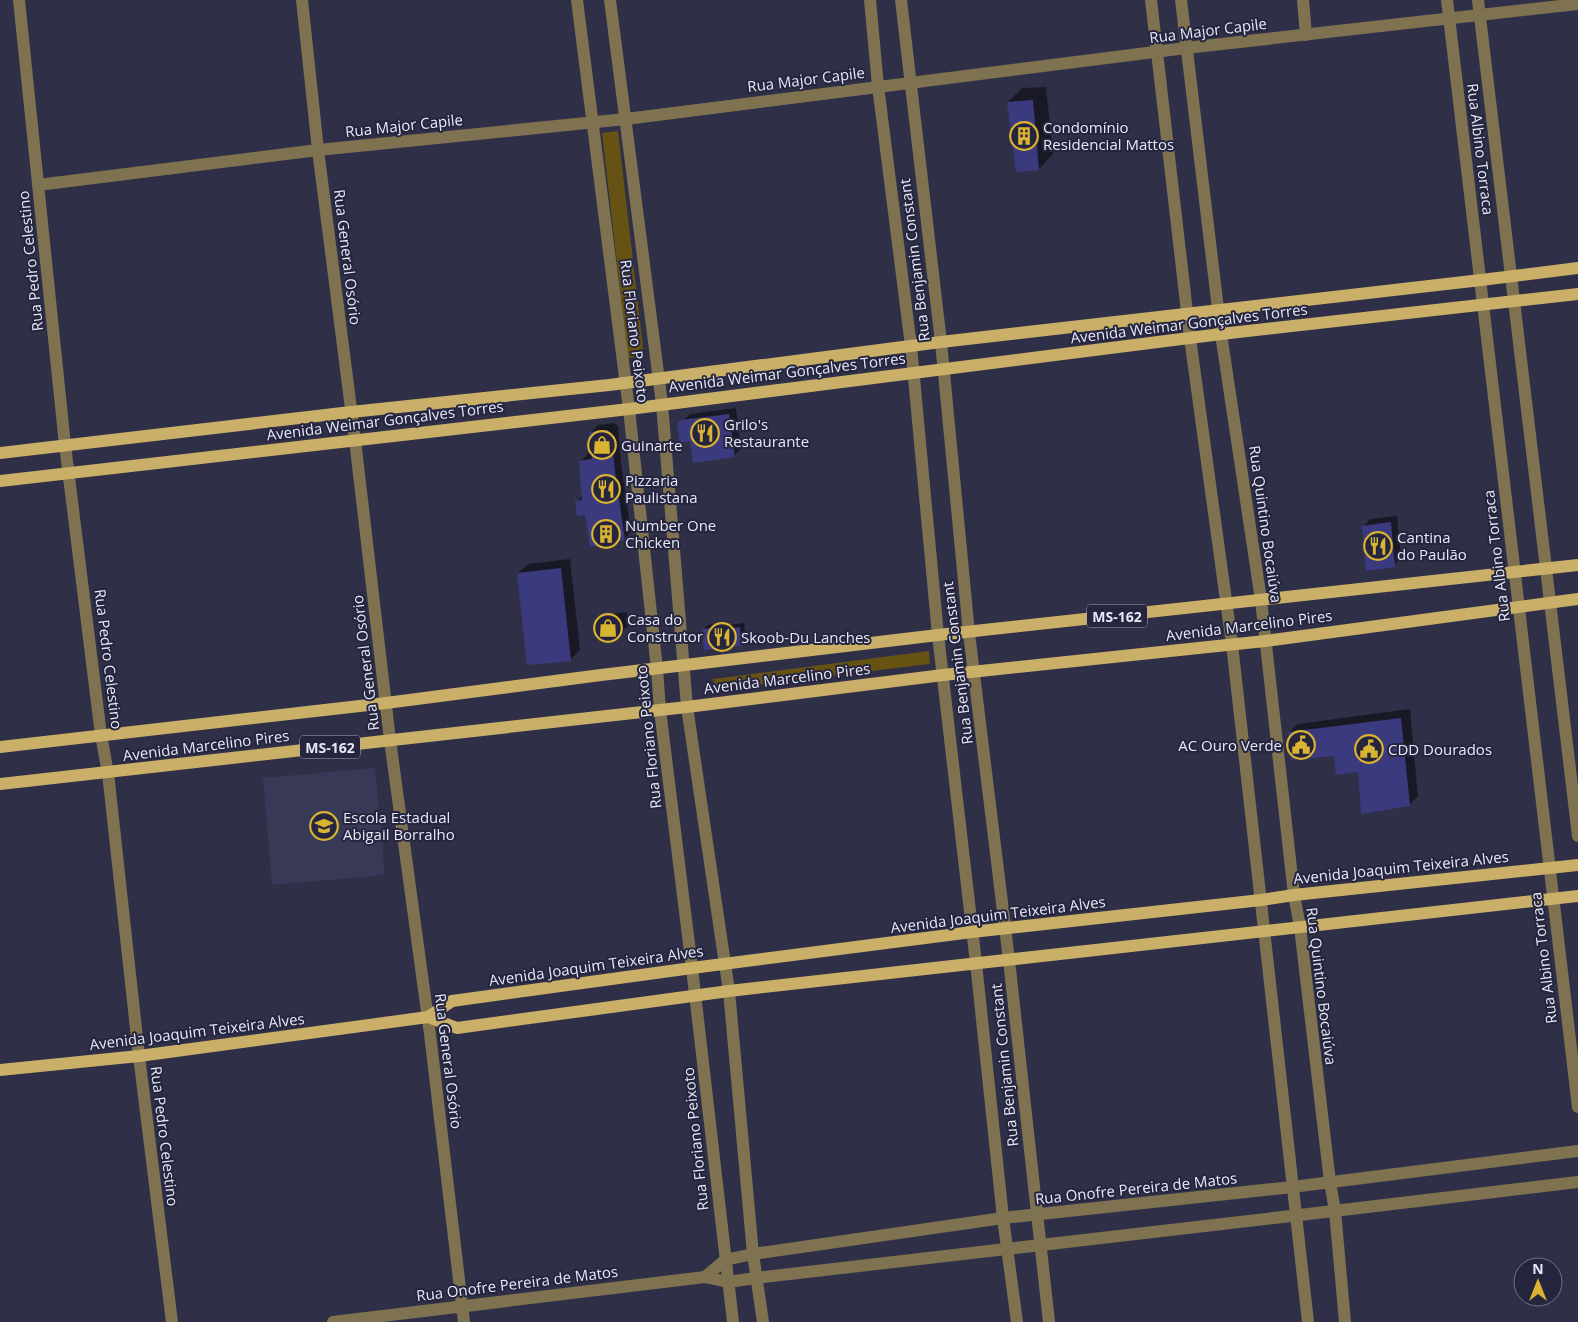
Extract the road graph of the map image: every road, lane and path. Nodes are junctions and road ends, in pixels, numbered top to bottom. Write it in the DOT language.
graph roads {
  1 [pos="19,0"];
  2 [pos="302,0"];
  3 [pos="577,0"];
  4 [pos="610,0"];
  5 [pos="870,0"];
  6 [pos="901,0"];
  7 [pos="1151,0"];
  8 [pos="1181,0"];
  9 [pos="1303,0"];
  10 [pos="1447,0"];
  11 [pos="1478,0"];
  12 [pos="1578,4"];
  13 [pos="1480,16"];
  14 [pos="1449,20"];
  15 [pos="1306,35"];
  16 [pos="1186,48"];
  17 [pos="1157,52"];
  18 [pos="910,82"];
  19 [pos="878,86"];
  20 [pos="626,119"];
  21 [pos="592,122"];
  22 [pos="318,150"];
  23 [pos="38,185"];
  24 [pos="1578,268"];
  25 [pos="1511,276"];
  26 [pos="1481,280"];
  27 [pos="1578,294"];
  28 [pos="1513,302"];
  29 [pos="1482,306"];
  30 [pos="1218,310"];
  31 [pos="1187,313"];
  32 [pos="1221,334"];
  33 [pos="1190,338"];
  34 [pos="941,342"];
  35 [pos="911,346"];
  36 [pos="942,369"];
  37 [pos="913,373"];
  38 [pos="659,379"];
  39 [pos="625,383"];
  40 [pos="662,404"];
  41 [pos="629,409"];
  42 [pos="352,412"];
  43 [pos="355,440"];
  44 [pos="65,445"];
  45 [pos="0,452"];
  46 [pos="69,474"];
  47 [pos="0,481"];
  48 [pos="1578,565"];
  49 [pos="1545,568"];
  50 [pos="1514,572"];
  51 [pos="1578,599"];
  52 [pos="1261,600"];
  53 [pos="1550,602"];
  54 [pos="1227,604"];
  55 [pos="1518,607"];
  56 [pos="969,632"];
  57 [pos="938,636"];
  58 [pos="1265,641"];
  59 [pos="1232,644"];
  60 [pos="683,666"];
  61 [pos="657,669"];
  62 [pos="974,671"];
  63 [pos="943,675"];
  64 [pos="386,703"];
  65 [pos="687,707"];
  66 [pos="660,710"];
  67 [pos="101,735"];
  68 [pos="390,740"];
  69 [pos="0,747"];
  70 [pos="108,773"];
  71 [pos="0,784"];
  72 [pos="1578,836"];
  73 [pos="1578,865"];
  74 [pos="1549,868"];
  75 [pos="1294,895"];
  76 [pos="1578,896"];
  77 [pos="1552,899"];
  78 [pos="1261,900"];
  79 [pos="1300,927"];
  80 [pos="1004,929"];
  81 [pos="1263,931"];
  82 [pos="972,932"];
  83 [pos="1008,960"];
  84 [pos="725,964"];
  85 [pos="976,964"];
  86 [pos="692,968"];
  87 [pos="729,991"];
  88 [pos="695,996"];
  89 [pos="428,1017"];
  90 [pos="139,1056"];
  91 [pos="0,1070"];
  92 [pos="1578,1107"];
  93 [pos="1578,1151"];
  94 [pos="1330,1182"];
  95 [pos="1578,1182"];
  96 [pos="1292,1187"];
  97 [pos="1335,1211"];
  98 [pos="1037,1215"];
  99 [pos="1295,1215"];
  100 [pos="1003,1218"];
  101 [pos="1040,1247"];
  102 [pos="1008,1251"];
  103 [pos="753,1254"];
  104 [pos="725,1260"];
  105 [pos="704,1277"];
  106 [pos="756,1278"];
  107 [pos="728,1282"];
  108 [pos="462,1306"];
  109 [pos="172,1322"];
  110 [pos="333,1322"];
  111 [pos="464,1322"];
  112 [pos="733,1322"];
  113 [pos="763,1322"];
  114 [pos="1017,1322"];
  115 [pos="1049,1322"];
  116 [pos="1308,1322"];
  117 [pos="1345,1322"];
  1 -- 23 [label="street, Rua Pedro Celestino"];
  2 -- 22 [label="street, Rua General Osório"];
  3 -- 21 [label="street, Rua Floriano Peixoto"];
  4 -- 20 [label="street, Rua Floriano Peixoto"];
  5 -- 19 [label="street, Rua Benjamin Constant"];
  6 -- 18 [label="street, Rua Benjamin Constant"];
  7 -- 17 [label="street"];
  8 -- 16 [label="street, Rua Quintino Bocaiúva"];
  9 -- 15 [label="street"];
  10 -- 14 [label="street, Rua Albino Torraca"];
  11 -- 13 [label="street, Rua Albino Torraca"];
  12 -- 13 [label="street, Rua Major Capile"];
  13 -- 14 [label="street, Rua Major Capile"];
  13 -- 25 [label="street, Rua Albino Torraca"];
  14 -- 15 [label="street, Rua Major Capile"];
  14 -- 26 [label="street, Rua Albino Torraca"];
  15 -- 16 [label="street, Rua Major Capile"];
  16 -- 17 [label="street, Rua Major Capile"];
  16 -- 30 [label="street, Rua Quintino Bocaiúva"];
  17 -- 18 [label="street, Rua Major Capile"];
  17 -- 31 [label="street"];
  18 -- 19 [label="street, Rua Major Capile"];
  18 -- 34 [label="street, Rua Benjamin Constant"];
  19 -- 20 [label="street, Rua Major Capile"];
  19 -- 35 [label="street, Rua Benjamin Constant"];
  20 -- 21 [label="street, Rua Major Capile"];
  20 -- 38 [label="street, Rua Floriano Peixoto"];
  21 -- 22 [label="street, Rua Major Capile"];
  21 -- 39 [label="street, Rua Floriano Peixoto"];
  22 -- 23 [label="street, Rua Major Capile"];
  22 -- 42 [label="street, Rua General Osório"];
  23 -- 44 [label="street, Rua Pedro Celestino"];
  24 -- 25 [label="main road, Avenida Weimar Gonçalves Torres"];
  25 -- 26 [label="main road, Avenida Weimar Gonçalves Torres"];
  25 -- 28 [label="street, Rua Albino Torraca"];
  26 -- 29 [label="street, Rua Albino Torraca"];
  26 -- 30 [label="main road, Avenida Weimar Gonçalves Torres"];
  27 -- 28 [label="main road, Avenida Weimar Gonçalves Torres"];
  28 -- 29 [label="main road, Avenida Weimar Gonçalves Torres"];
  28 -- 49 [label="street, Rua Albino Torraca"];
  29 -- 32 [label="main road, Avenida Weimar Gonçalves Torres"];
  29 -- 50 [label="street, Rua Albino Torraca"];
  30 -- 31 [label="main road, Avenida Weimar Gonçalves Torres"];
  30 -- 32 [label="street, Rua Quintino Bocaiúva"];
  31 -- 33 [label="street"];
  31 -- 34 [label="main road, Avenida Weimar Gonçalves Torres"];
  32 -- 33 [label="main road, Avenida Weimar Gonçalves Torres"];
  32 -- 52 [label="street, Rua Quintino Bocaiúva"];
  33 -- 36 [label="main road, Avenida Weimar Gonçalves Torres"];
  33 -- 54 [label="street"];
  34 -- 35 [label="main road, Avenida Weimar Gonçalves Torres"];
  34 -- 36 [label="street, Rua Benjamin Constant"];
  35 -- 37 [label="street, Rua Benjamin Constant"];
  35 -- 38 [label="main road, Avenida Weimar Gonçalves Torres"];
  36 -- 37 [label="main road, Avenida Weimar Gonçalves Torres"];
  36 -- 56 [label="street, Rua Benjamin Constant"];
  37 -- 40 [label="main road, Avenida Weimar Gonçalves Torres"];
  37 -- 57 [label="street, Rua Benjamin Constant"];
  38 -- 39 [label="main road, Avenida Weimar Gonçalves Torres"];
  38 -- 40 [label="street, Rua Floriano Peixoto"];
  39 -- 41 [label="street, Rua Floriano Peixoto"];
  39 -- 42 [label="main road, Avenida Weimar Gonçalves Torres"];
  40 -- 41 [label="main road, Avenida Weimar Gonçalves Torres"];
  40 -- 60 [label="street, Rua Floriano Peixoto"];
  41 -- 43 [label="main road, Avenida Weimar Gonçalves Torres"];
  41 -- 61 [label="street, Rua Floriano Peixoto"];
  42 -- 43 [label="street, Rua General Osório"];
  42 -- 44 [label="main road, Avenida Weimar Gonçalves Torres"];
  43 -- 46 [label="main road, Avenida Weimar Gonçalves Torres"];
  43 -- 64 [label="street, Rua General Osório"];
  44 -- 45 [label="main road, Avenida Weimar Gonçalves Torres"];
  44 -- 46 [label="street, Rua Pedro Celestino"];
  46 -- 47 [label="main road, Avenida Weimar Gonçalves Torres"];
  46 -- 67 [label="street, Rua Pedro Celestino"];
  48 -- 49 [label="main road, Avenida Marcelino Pires / MS-162"];
  49 -- 50 [label="main road, Avenida Marcelino Pires / MS-162"];
  49 -- 53 [label="street, Rua Albino Torraca"];
  50 -- 52 [label="main road, Avenida Marcelino Pires / MS-162"];
  50 -- 55 [label="street, Rua Albino Torraca"];
  51 -- 53 [label="main road, Avenida Marcelino Pires / MS-162"];
  52 -- 54 [label="main road, Avenida Marcelino Pires / MS-162"];
  52 -- 58 [label="street, Rua Quintino Bocaiúva"];
  53 -- 55 [label="main road, Avenida Marcelino Pires / MS-162"];
  53 -- 72 [label="street, Rua Albino Torraca"];
  54 -- 56 [label="main road, Avenida Marcelino Pires / MS-162"];
  54 -- 59 [label="street"];
  55 -- 58 [label="main road, Avenida Marcelino Pires / MS-162"];
  55 -- 74 [label="street, Rua Albino Torraca"];
  56 -- 57 [label="main road, Avenida Marcelino Pires / MS-162"];
  56 -- 62 [label="street, Rua Benjamin Constant"];
  57 -- 60 [label="main road, Avenida Marcelino Pires / MS-162"];
  57 -- 63 [label="street, Rua Benjamin Constant"];
  58 -- 59 [label="main road, Avenida Marcelino Pires / MS-162"];
  58 -- 75 [label="street, Rua Quintino Bocaiúva"];
  59 -- 62 [label="main road, Avenida Marcelino Pires / MS-162"];
  59 -- 78 [label="street"];
  60 -- 61 [label="main road, Avenida Marcelino Pires / MS-162"];
  60 -- 65 [label="street, Rua Floriano Peixoto"];
  61 -- 64 [label="main road, Avenida Marcelino Pires / MS-162"];
  61 -- 66 [label="street, Rua Floriano Peixoto"];
  62 -- 63 [label="main road, Avenida Marcelino Pires / MS-162"];
  62 -- 80 [label="street, Rua Benjamin Constant"];
  63 -- 65 [label="main road, Avenida Marcelino Pires / MS-162"];
  63 -- 82 [label="street, Rua Benjamin Constant"];
  64 -- 67 [label="main road, Avenida Marcelino Pires / MS-162"];
  64 -- 68 [label="street, Rua General Osório"];
  65 -- 66 [label="main road, Avenida Marcelino Pires / MS-162"];
  65 -- 84 [label="street, Rua Floriano Peixoto"];
  66 -- 68 [label="main road, Avenida Marcelino Pires / MS-162"];
  66 -- 86 [label="street, Rua Floriano Peixoto"];
  67 -- 69 [label="main road, Avenida Marcelino Pires / MS-162"];
  67 -- 70 [label="street, Rua Pedro Celestino"];
  68 -- 70 [label="main road, Avenida Marcelino Pires / MS-162"];
  68 -- 89 [label="street, Rua General Osório"];
  70 -- 71 [label="main road, Avenida Marcelino Pires / MS-162"];
  70 -- 90 [label="street, Rua Pedro Celestino"];
  73 -- 74 [label="main road, Avenida Joaquim Teixeira Alves"];
  74 -- 75 [label="main road, Avenida Joaquim Teixeira Alves"];
  74 -- 77 [label="street, Rua Albino Torraca"];
  75 -- 78 [label="main road, Avenida Joaquim Teixeira Alves"];
  75 -- 79 [label="street, Rua Quintino Bocaiúva"];
  76 -- 77 [label="main road, Avenida Joaquim Teixeira Alves"];
  77 -- 79 [label="main road, Avenida Joaquim Teixeira Alves"];
  77 -- 92 [label="street, Rua Albino Torraca"];
  78 -- 80 [label="main road, Avenida Joaquim Teixeira Alves"];
  78 -- 81 [label="street"];
  79 -- 81 [label="main road, Avenida Joaquim Teixeira Alves"];
  79 -- 94 [label="street, Rua Quintino Bocaiúva"];
  80 -- 82 [label="main road, Avenida Joaquim Teixeira Alves"];
  80 -- 83 [label="street, Rua Benjamin Constant"];
  81 -- 83 [label="main road, Avenida Joaquim Teixeira Alves"];
  81 -- 96 [label="street"];
  82 -- 84 [label="main road, Avenida Joaquim Teixeira Alves"];
  82 -- 85 [label="street, Rua Benjamin Constant"];
  83 -- 85 [label="main road, Avenida Joaquim Teixeira Alves"];
  83 -- 98 [label="street, Rua Benjamin Constant"];
  84 -- 86 [label="main road, Avenida Joaquim Teixeira Alves"];
  84 -- 87 [label="street, Rua Floriano Peixoto"];
  85 -- 87 [label="main road, Avenida Joaquim Teixeira Alves"];
  85 -- 100 [label="street, Rua Benjamin Constant"];
  86 -- 88 [label="street, Rua Floriano Peixoto"];
  86 -- 89 [label="main road, Avenida Joaquim Teixeira Alves"];
  87 -- 88 [label="main road, Avenida Joaquim Teixeira Alves"];
  87 -- 103 [label="street, Rua Floriano Peixoto"];
  88 -- 89 [label="main road, Avenida Joaquim Teixeira Alves"];
  88 -- 104 [label="street, Rua Floriano Peixoto"];
  89 -- 90 [label="main road, Avenida Joaquim Teixeira Alves"];
  89 -- 108 [label="street, Rua General Osório"];
  90 -- 91 [label="main road, Avenida Joaquim Teixeira Alves"];
  90 -- 109 [label="street, Rua Pedro Celestino"];
  93 -- 94 [label="street, Rua Onofre Pereira de Matos"];
  94 -- 96 [label="street, Rua Onofre Pereira de Matos"];
  94 -- 97 [label="street, Rua Quintino Bocaiúva"];
  95 -- 97 [label="street, Rua Onofre Pereira de Matos"];
  96 -- 98 [label="street, Rua Onofre Pereira de Matos"];
  96 -- 99 [label="street"];
  97 -- 99 [label="street, Rua Onofre Pereira de Matos"];
  97 -- 117 [label="street, Rua Quintino Bocaiúva"];
  98 -- 100 [label="street, Rua Onofre Pereira de Matos"];
  98 -- 101 [label="street, Rua Benjamin Constant"];
  99 -- 101 [label="street, Rua Onofre Pereira de Matos"];
  99 -- 116 [label="street"];
  100 -- 102 [label="street, Rua Benjamin Constant"];
  100 -- 103 [label="street, Rua Onofre Pereira de Matos"];
  101 -- 102 [label="street, Rua Onofre Pereira de Matos"];
  101 -- 115 [label="street, Rua Benjamin Constant"];
  102 -- 106 [label="street, Rua Onofre Pereira de Matos"];
  102 -- 114 [label="street, Rua Benjamin Constant"];
  103 -- 104 [label="street, Rua Onofre Pereira de Matos"];
  103 -- 106 [label="street, Rua Floriano Peixoto"];
  104 -- 105 [label="street, Rua Onofre Pereira de Matos"];
  104 -- 107 [label="street, Rua Floriano Peixoto"];
  105 -- 107 [label="street, Rua Onofre Pereira de Matos"];
  105 -- 108 [label="street, Rua Onofre Pereira de Matos"];
  106 -- 107 [label="street, Rua Onofre Pereira de Matos"];
  106 -- 113 [label="street, Rua Floriano Peixoto"];
  107 -- 112 [label="street, Rua Floriano Peixoto"];
  108 -- 110 [label="street, Rua Onofre Pereira de Matos"];
  108 -- 111 [label="street, Rua General Osório"];
}
